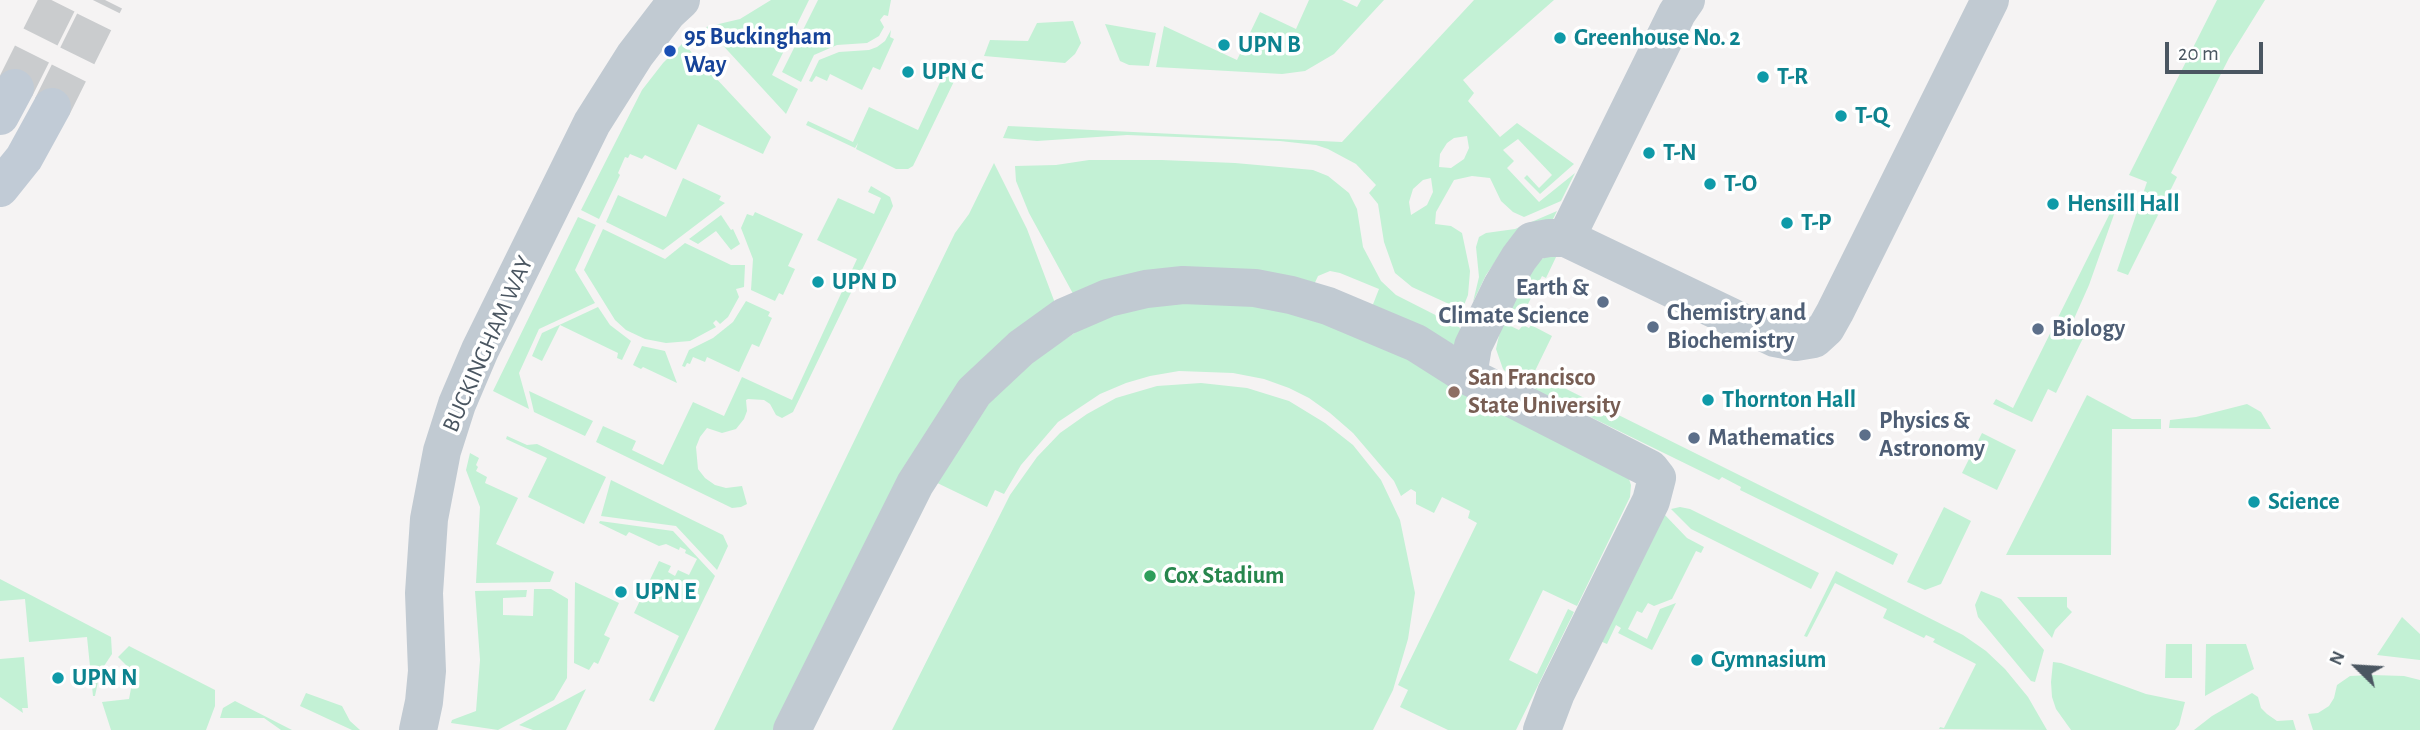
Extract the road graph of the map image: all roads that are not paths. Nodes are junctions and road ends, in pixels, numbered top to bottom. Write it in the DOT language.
graph roads {
  1 [pos="681,0"];
  2 [pos="1686,0"];
  3 [pos="1990,0"];
  4 [pos="52,107"];
  5 [pos="0,188"];
  6 [pos="1566,238"];
  7 [pos="1468,376"];
  8 [pos="418,730"];
  9 [pos="792,730"];
  10 [pos="1542,730"];
  1 -- 8 [label="street, BUCKINGHAM WAY"];
  2 -- 6 [label="street"];
  3 -- 6 [label="street"];
  4 -- 5 [label="street"];
  6 -- 7 [label="street"];
  7 -- 9 [label="street"];
  7 -- 10 [label="street"];
}
